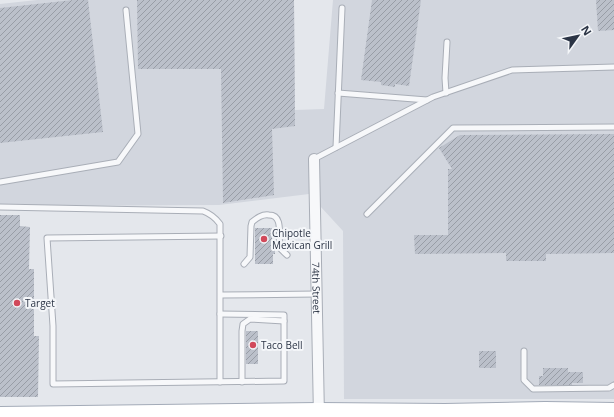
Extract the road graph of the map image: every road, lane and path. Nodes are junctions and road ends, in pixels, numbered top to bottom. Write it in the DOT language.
graph roads {
  1 [pos="342,8"];
  2 [pos="126,10"];
  3 [pos="447,42"];
  4 [pos="614,67"];
  5 [pos="338,93"];
  6 [pos="446,93"];
  7 [pos="428,100"];
  8 [pos="614,127"];
  9 [pos="336,147"];
  10 [pos="314,159"];
  11 [pos="0,182"];
  12 [pos="0,207"];
  13 [pos="367,214"];
  14 [pos="221,236"];
  15 [pos="287,255"];
  16 [pos="244,264"];
  17 [pos="317,294"];
  18 [pos="221,295"];
  19 [pos="220,314"];
  20 [pos="284,318"];
  21 [pos="524,351"];
  22 [pos="220,382"];
  23 [pos="242,382"];
  24 [pos="614,385"];
  25 [pos="614,411"];
  26 [pos="319,414"];
  27 [pos="347,414"];
  28 [pos="0,415"];
  1 -- 5 [label="lane"];
  2 -- 11 [label="lane"];
  3 -- 6 [label="lane"];
  4 -- 6 [label="lane"];
  5 -- 7 [label="lane"];
  5 -- 9 [label="lane"];
  6 -- 7 [label="lane"];
  7 -- 9 [label="lane"];
  8 -- 13 [label="lane"];
  9 -- 10 [label="lane"];
  10 -- 17 [label="street, 74th Street"];
  12 -- 14 [label="lane"];
  14 -- 18 [label="lane"];
  14 -- 22 [label="lane"];
  15 -- 16 [label="lane"];
  17 -- 18 [label="lane"];
  17 -- 26 [label="street, 74th Street"];
  18 -- 19 [label="lane"];
  19 -- 20 [label="lane"];
  19 -- 22 [label="lane"];
  20 -- 23 [label="lane"];
  20 -- 23 [label="lane"];
  21 -- 24 [label="lane"];
  22 -- 23 [label="lane"];
  25 -- 27 [label="main road"];
  26 -- 27 [label="main road"];
  26 -- 28 [label="main road"];
}
